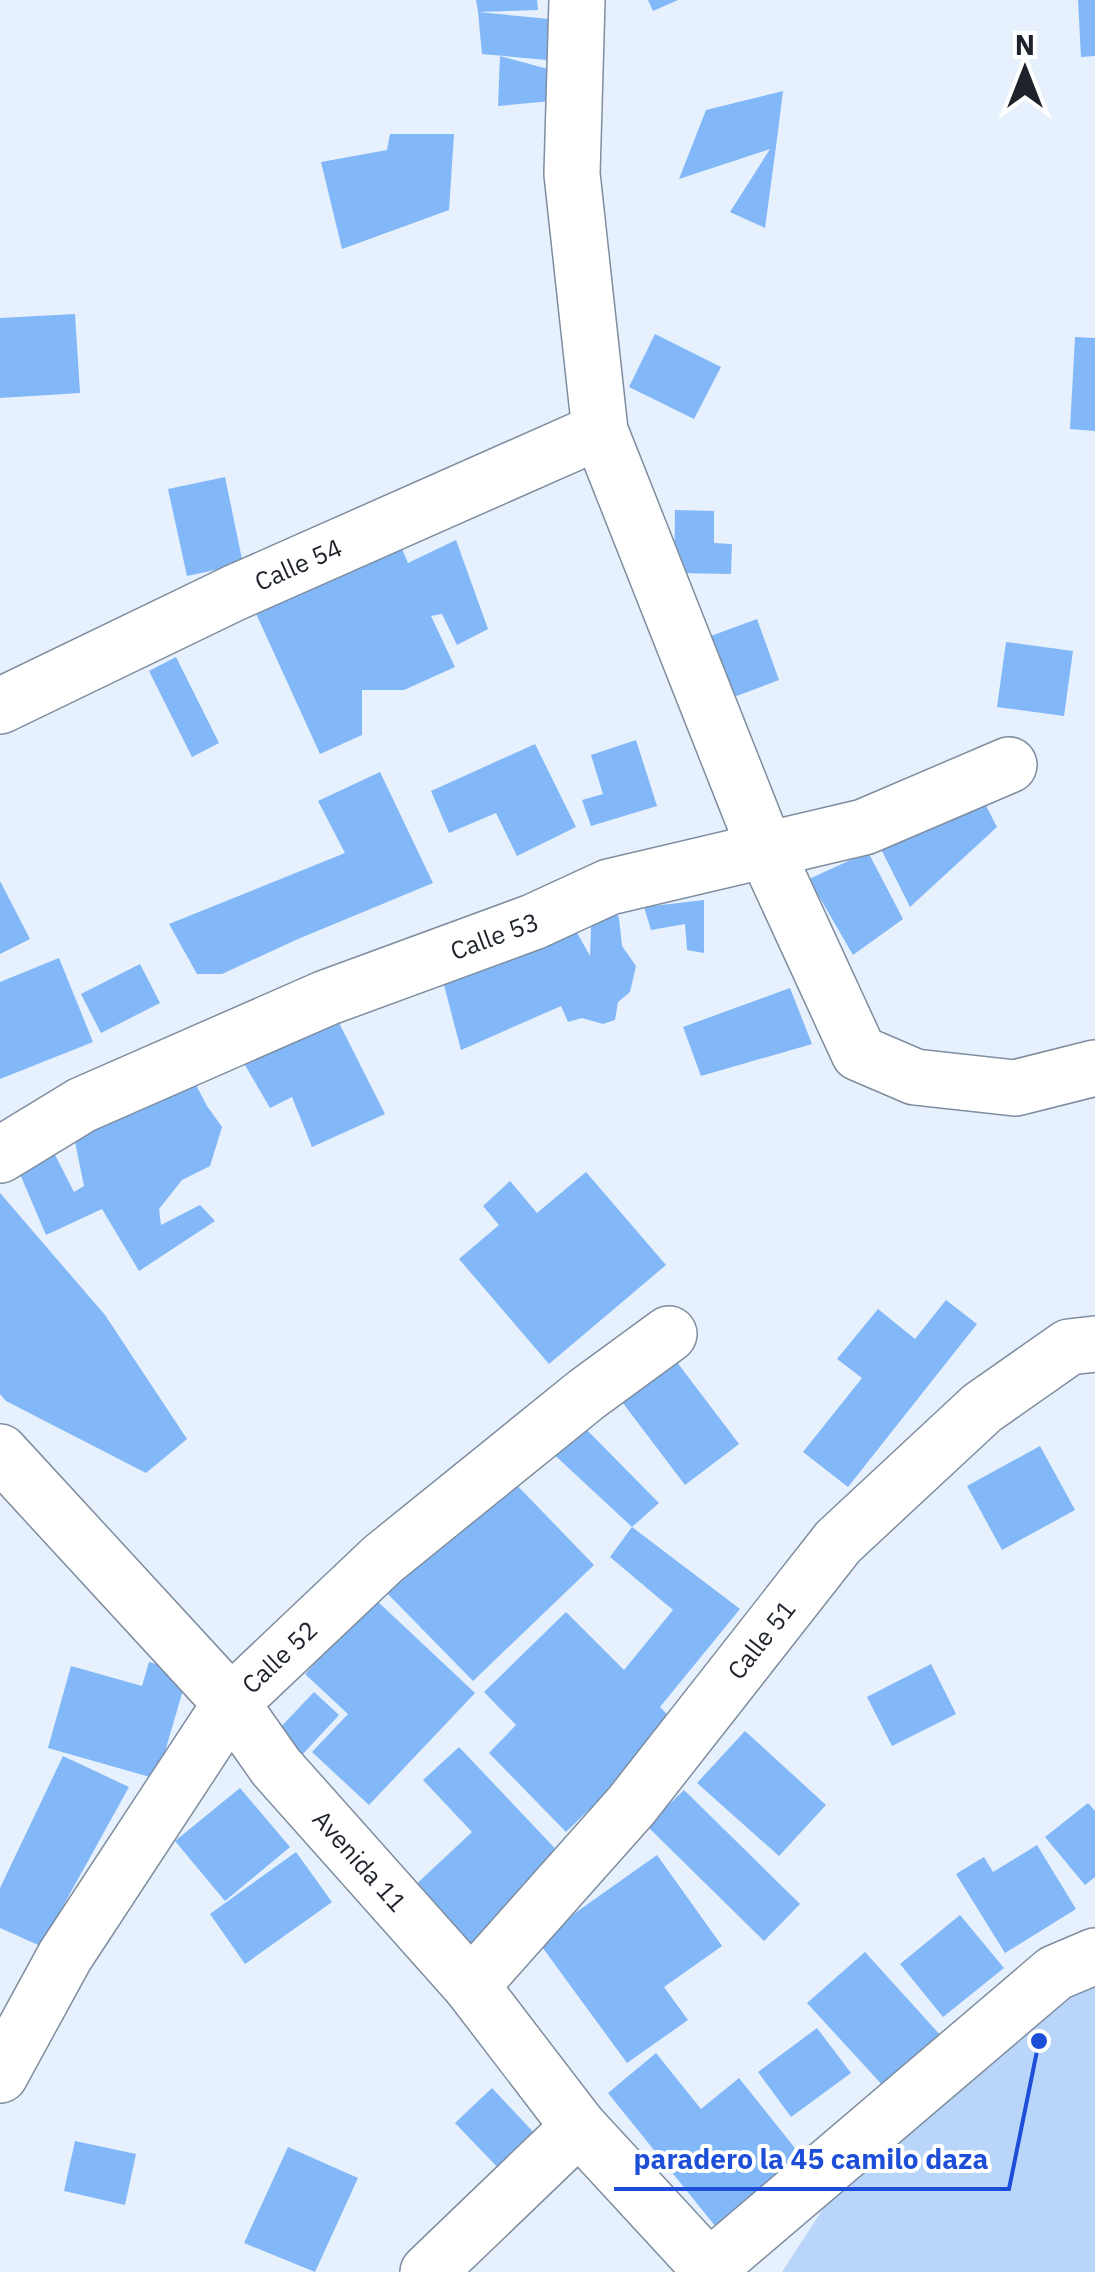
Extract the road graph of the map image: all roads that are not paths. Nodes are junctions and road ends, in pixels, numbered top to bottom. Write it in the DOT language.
graph roads {
  1 [pos="577,0"];
  2 [pos="600,432"];
  3 [pos="0,706"];
  4 [pos="1009,765"];
  5 [pos="766,851"];
  6 [pos="1095,1068"];
  7 [pos="0,1156"];
  8 [pos="669,1334"];
  9 [pos="1095,1344"];
  10 [pos="0,1452"];
  11 [pos="232,1703"];
  12 [pos="1095,1956"];
  13 [pos="471,1986"];
  14 [pos="0,2075"];
  15 [pos="579,2127"];
  16 [pos="709,2270"];
  17 [pos="428,2272"];
  1 -- 2 [label="street"];
  2 -- 3 [label="street, Calle 54"];
  2 -- 5 [label="street"];
  4 -- 5 [label="street, Calle 53"];
  5 -- 6 [label="street"];
  5 -- 7 [label="street, Calle 53"];
  8 -- 11 [label="street, Calle 52"];
  9 -- 13 [label="street, Calle 51"];
  10 -- 11 [label="street, Avenida 11"];
  11 -- 13 [label="street, Avenida 11"];
  11 -- 14 [label="street, Calle 52"];
  12 -- 16 [label="street"];
  13 -- 15 [label="street, Avenida 11"];
  15 -- 16 [label="street, Avenida 11"];
  15 -- 17 [label="street"];
}
